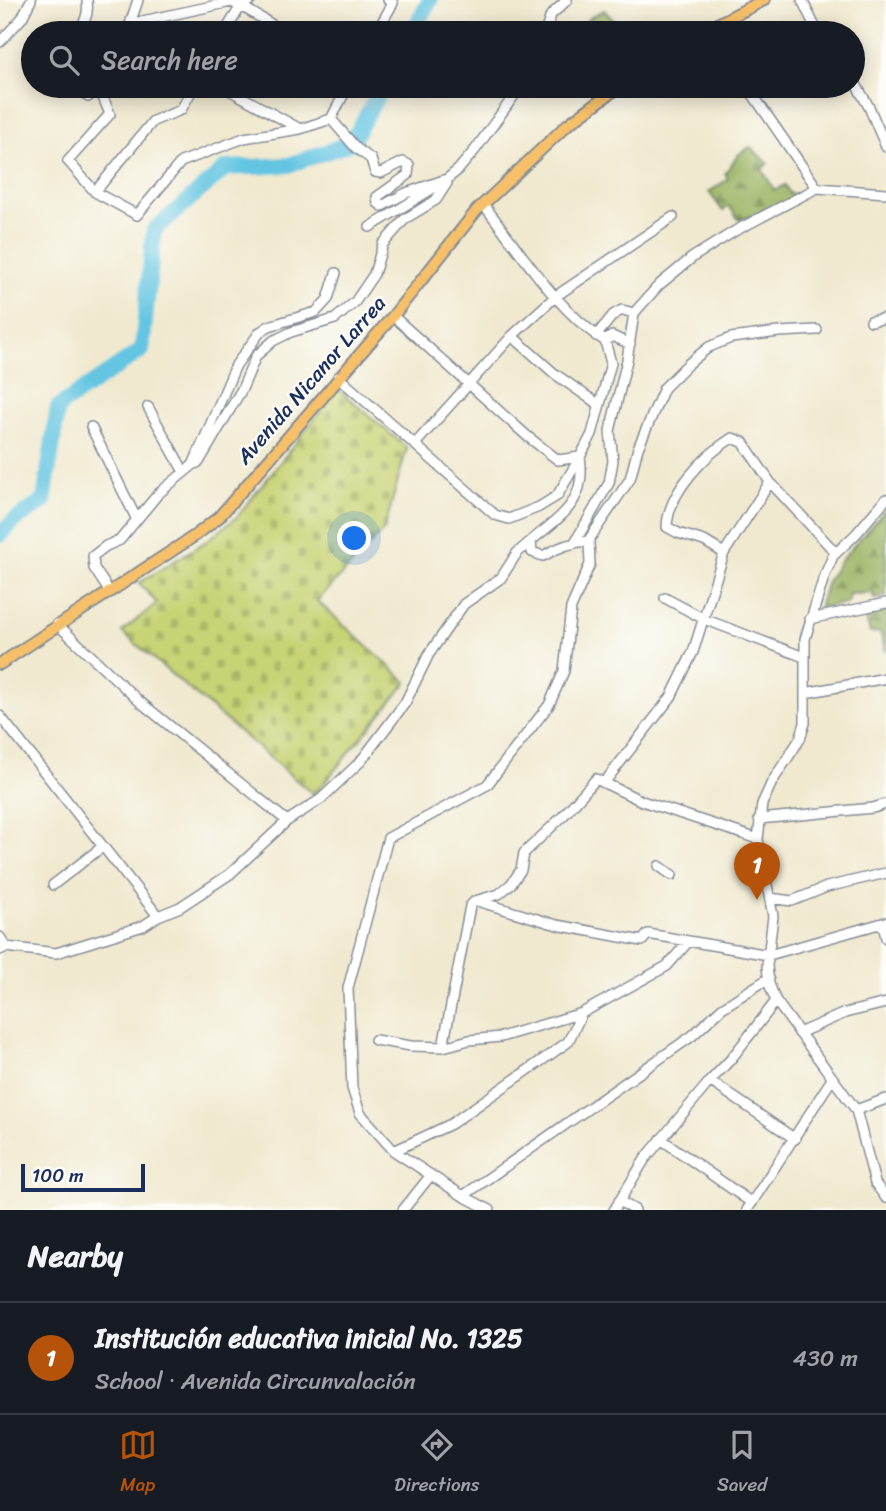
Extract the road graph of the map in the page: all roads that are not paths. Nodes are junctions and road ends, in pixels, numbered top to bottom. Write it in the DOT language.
graph roads {
  1 [pos="31,0"];
  2 [pos="88,0"];
  3 [pos="138,0"];
  4 [pos="251,0"];
  5 [pos="388,0"];
  6 [pos="567,0"];
  7 [pos="764,0"];
  8 [pos="802,0"];
  9 [pos="241,6"];
  10 [pos="85,21"];
  11 [pos="131,21"];
  12 [pos="143,21"];
  13 [pos="231,21"];
  14 [pos="266,21"];
  15 [pos="383,21"];
  16 [pos="549,21"];
  17 [pos="726,21"];
  18 [pos="812,21"];
  19 [pos="0,42"];
  20 [pos="104,98"];
  21 [pos="188,98"];
  22 [pos="244,98"];
  23 [pos="342,98"];
  24 [pos="512,98"];
  25 [pos="604,98"];
  26 [pos="755,98"];
  27 [pos="864,98"];
  28 [pos="331,119"];
  29 [pos="300,129"];
  30 [pos="886,147"];
  31 [pos="446,179"];
  32 [pos="817,188"];
  33 [pos="95,192"];
  34 [pos="886,193"];
  35 [pos="484,204"];
  36 [pos="673,217"];
  37 [pos="370,227"];
  38 [pos="336,273"];
  39 [pos="556,296"];
  40 [pos="634,313"];
  41 [pos="393,317"];
  42 [pos="886,318"];
  43 [pos="871,321"];
  44 [pos="817,330"];
  45 [pos="512,336"];
  46 [pos="600,338"];
  47 [pos="629,344"];
  48 [pos="338,377"];
  49 [pos="468,383"];
  50 [pos="598,404"];
  51 [pos="148,407"];
  52 [pos="91,427"];
  53 [pos="415,444"];
  54 [pos="580,457"];
  55 [pos="193,465"];
  56 [pos="184,472"];
  57 [pos="770,482"];
  58 [pos="886,499"];
  59 [pos="136,518"];
  60 [pos="531,541"];
  61 [pos="589,541"];
  62 [pos="575,542"];
  63 [pos="724,553"];
  64 [pos="836,553"];
  65 [pos="109,591"];
  66 [pos="665,598"];
  67 [pos="886,603"];
  68 [pos="704,619"];
  69 [pos="810,619"];
  70 [pos="57,624"];
  71 [pos="804,657"];
  72 [pos="0,664"];
  73 [pos="886,678"];
  74 [pos="805,693"];
  75 [pos="0,716"];
  76 [pos="604,783"];
  77 [pos="886,804"];
  78 [pos="759,818"];
  79 [pos="288,821"];
  80 [pos="758,839"];
  81 [pos="102,847"];
  82 [pos="659,866"];
  83 [pos="886,873"];
  84 [pos="671,875"];
  85 [pos="53,885"];
  86 [pos="770,898"];
  87 [pos="475,901"];
  88 [pos="158,916"];
  89 [pos="884,923"];
  90 [pos="0,937"];
  91 [pos="886,938"];
  92 [pos="689,941"];
  93 [pos="3,949"];
  94 [pos="769,955"];
  95 [pos="768,978"];
  96 [pos="776,1000"];
  97 [pos="886,1003"];
  98 [pos="582,1013"];
  99 [pos="799,1033"];
  100 [pos="375,1040"];
  101 [pos="443,1046"];
  102 [pos="832,1079"];
  103 [pos="710,1081"];
  104 [pos="886,1099"];
  105 [pos="856,1110"];
  106 [pos="661,1139"];
  107 [pos="795,1139"];
  108 [pos="394,1151"];
  109 [pos="431,1175"];
  110 [pos="463,1196"];
  111 [pos="886,1198"];
  112 [pos="617,1205"];
  113 [pos="750,1206"];
  114 [pos="403,1210"];
  115 [pos="490,1210"];
  116 [pos="635,1210"];
  1 -- 19 [label="street"];
  2 -- 10 [label="street"];
  3 -- 11 [label="street"];
  4 -- 9 [label="street"];
  5 -- 15 [label="street"];
  6 -- 16 [label="street"];
  7 -- 17 [label="main road"];
  8 -- 18 [label="street"];
  9 -- 12 [label="street"];
  9 -- 13 [label="street"];
  9 -- 14 [label="street"];
  20 -- 33 [label="street"];
  21 -- 33 [label="street"];
  22 -- 29 [label="street"];
  23 -- 28 [label="street"];
  24 -- 31 [label="street"];
  25 -- 35 [label="main road, Avenida Nicanor Larrea"];
  26 -- 32 [label="street"];
  27 -- 30 [label="street"];
  28 -- 29 [label="street"];
  28 -- 31 [label="street"];
  29 -- 33 [label="street"];
  31 -- 37 [label="street"];
  31 -- 55 [label="street"];
  32 -- 34 [label="street"];
  32 -- 40 [label="street"];
  35 -- 39 [label="street"];
  35 -- 41 [label="main road, Avenida Nicanor Larrea"];
  36 -- 39 [label="street"];
  38 -- 55 [label="street"];
  39 -- 45 [label="street"];
  39 -- 46 [label="street"];
  40 -- 46 [label="street"];
  40 -- 47 [label="street"];
  41 -- 48 [label="main road, Avenida Nicanor Larrea"];
  41 -- 49 [label="street"];
  42 -- 43 [label="street"];
  44 -- 61 [label="street"];
  45 -- 49 [label="street"];
  45 -- 50 [label="street"];
  46 -- 47 [label="street"];
  46 -- 50 [label="street"];
  47 -- 62 [label="street"];
  48 -- 53 [label="street"];
  48 -- 65 [label="main road, Avenida Nicanor Larrea"];
  49 -- 53 [label="street"];
  49 -- 54 [label="street"];
  50 -- 54 [label="street"];
  51 -- 56 [label="street"];
  52 -- 59 [label="street"];
  53 -- 54 [label="street"];
  54 -- 60 [label="street"];
  55 -- 56 [label="street"];
  56 -- 59 [label="street"];
  57 -- 63 [label="street"];
  57 -- 63 [label="street"];
  57 -- 64 [label="street"];
  58 -- 64 [label="street"];
  59 -- 65 [label="street"];
  60 -- 62 [label="street"];
  60 -- 79 [label="street"];
  61 -- 62 [label="street"];
  61 -- 108 [label="street"];
  63 -- 68 [label="street"];
  64 -- 69 [label="street"];
  65 -- 70 [label="main road, Avenida Nicanor Larrea"];
  66 -- 68 [label="street"];
  67 -- 69 [label="street"];
  68 -- 71 [label="street"];
  68 -- 76 [label="street"];
  69 -- 71 [label="street"];
  70 -- 72 [label="main road, Avenida Nicanor Larrea"];
  70 -- 79 [label="street"];
  71 -- 74 [label="street"];
  73 -- 74 [label="street"];
  74 -- 78 [label="street"];
  75 -- 81 [label="street"];
  76 -- 80 [label="street"];
  76 -- 87 [label="street"];
  77 -- 78 [label="street"];
  78 -- 80 [label="street"];
  79 -- 88 [label="street"];
  80 -- 86 [label="street"];
  81 -- 85 [label="street"];
  81 -- 88 [label="street"];
  82 -- 84 [label="street"];
  83 -- 86 [label="street"];
  86 -- 94 [label="street"];
  87 -- 92 [label="street"];
  87 -- 101 [label="street"];
  88 -- 93 [label="street"];
  89 -- 91 [label="street"];
  89 -- 94 [label="street"];
  90 -- 93 [label="street"];
  92 -- 94 [label="street"];
  92 -- 98 [label="street"];
  94 -- 95 [label="street"];
  95 -- 96 [label="street"];
  95 -- 110 [label="street"];
  96 -- 99 [label="street"];
  96 -- 103 [label="street"];
  97 -- 99 [label="street"];
  98 -- 101 [label="street"];
  98 -- 108 [label="street"];
  99 -- 102 [label="street"];
  100 -- 101 [label="street"];
  102 -- 105 [label="street"];
  102 -- 107 [label="street"];
  103 -- 106 [label="street"];
  103 -- 107 [label="street"];
  104 -- 105 [label="street"];
  105 -- 111 [label="street"];
  106 -- 112 [label="street"];
  106 -- 113 [label="street"];
  107 -- 113 [label="street"];
  108 -- 109 [label="street"];
  109 -- 110 [label="street"];
  109 -- 114 [label="street"];
  110 -- 115 [label="street"];
  112 -- 116 [label="street"];
}
